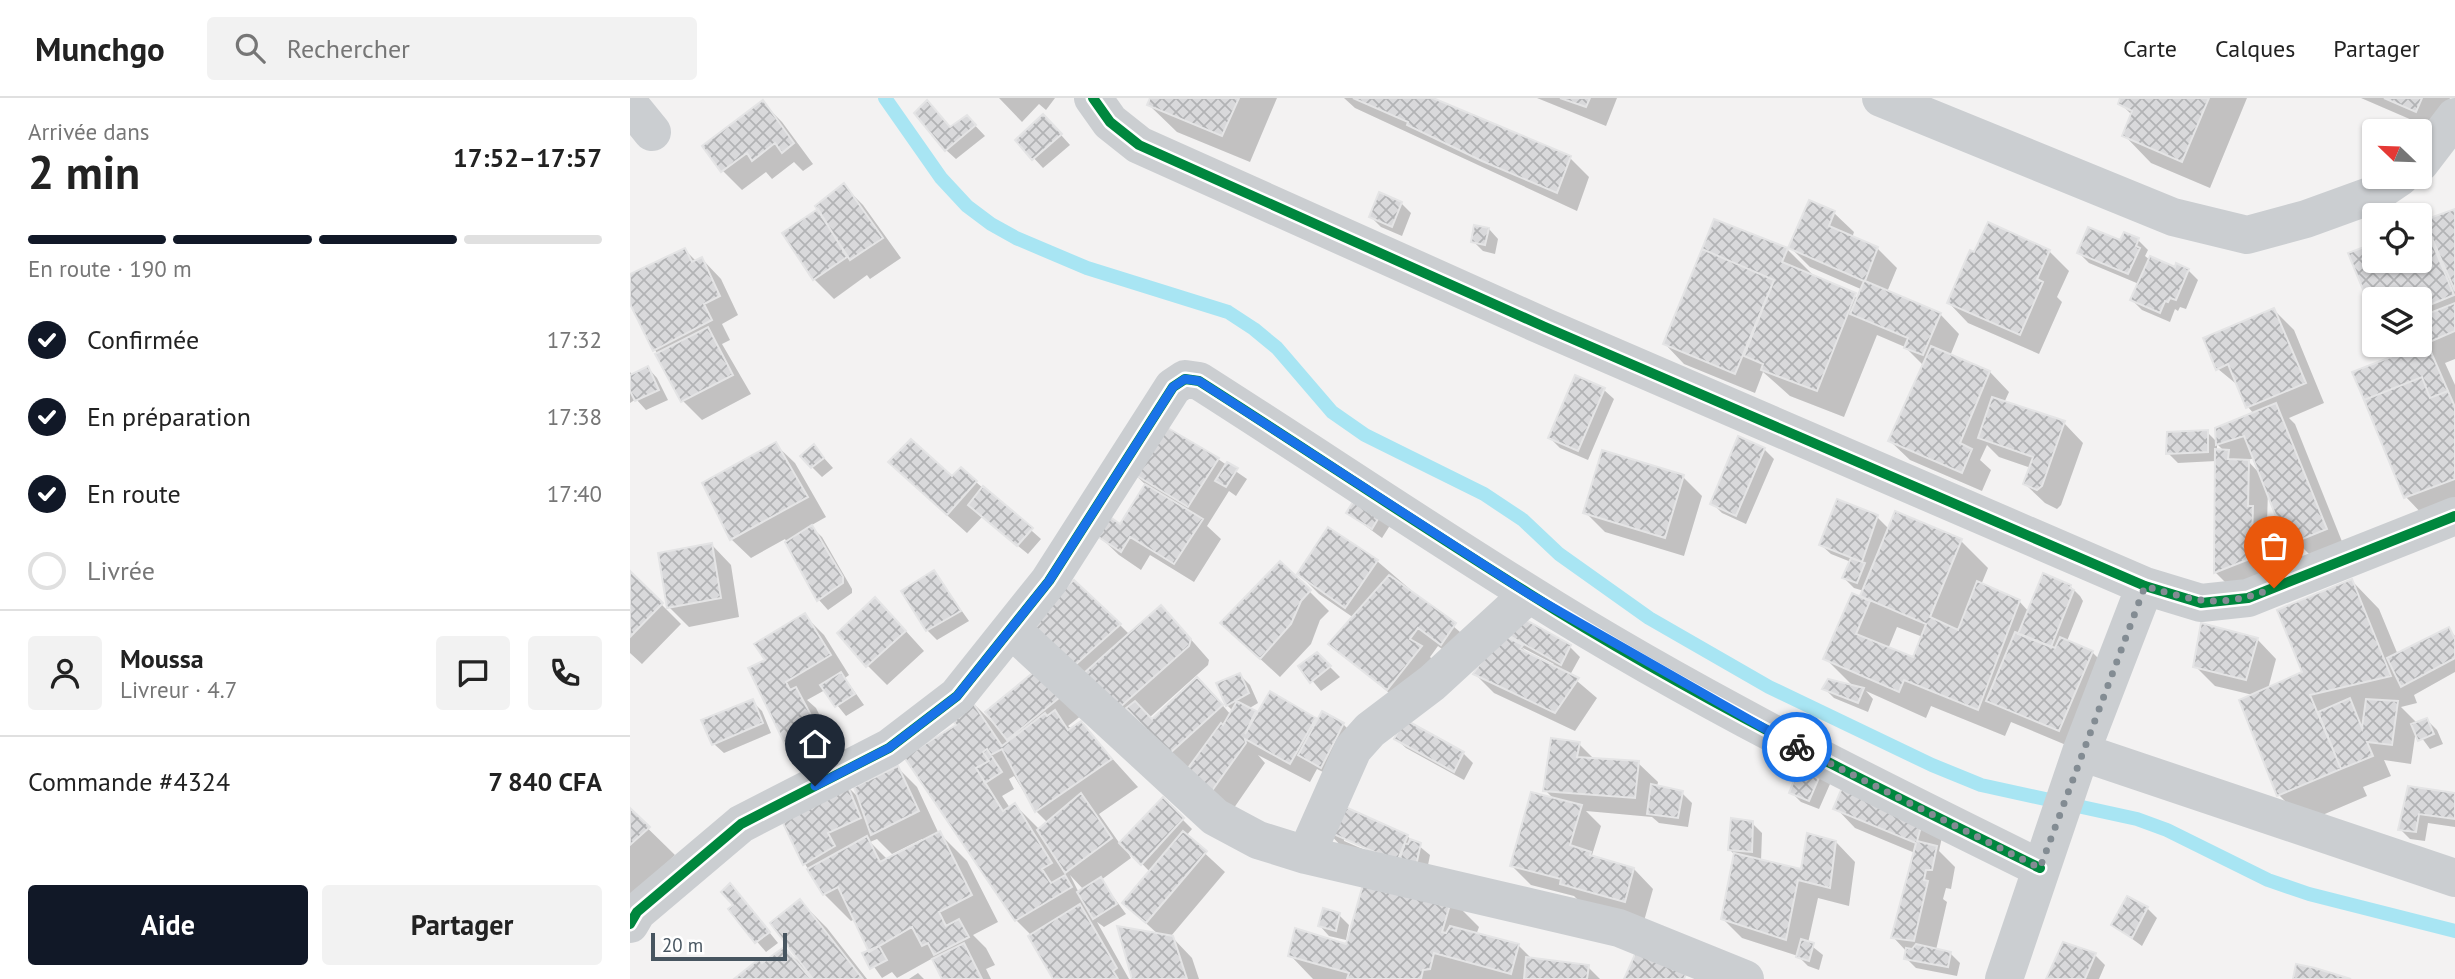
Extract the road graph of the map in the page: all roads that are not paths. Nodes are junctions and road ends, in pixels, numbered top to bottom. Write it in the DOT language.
graph roads {
  1 [pos="1093,98"];
  2 [pos="1881,98"];
  3 [pos="2455,117"];
  4 [pos="2432,147"];
  5 [pos="2382,189"];
  6 [pos="2455,516"];
  7 [pos="2145,586"];
  8 [pos="1529,594"];
  9 [pos="1010,629"];
  10 [pos="2081,752"];
  11 [pos="1307,855"];
  12 [pos="2040,868"];
  13 [pos="2455,878"];
  14 [pos="632,915"];
  15 [pos="1745,979"];
  16 [pos="2004,979"];
  1 -- 7 [label="street"];
  2 -- 5 [label="street"];
  3 -- 4 [label="street"];
  6 -- 7 [label="street"];
  7 -- 10 [label="street"];
  8 -- 9 [label="street"];
  8 -- 11 [label="street"];
  8 -- 12 [label="street"];
  9 -- 11 [label="street"];
  9 -- 14 [label="street"];
  10 -- 12 [label="street"];
  10 -- 13 [label="street"];
  11 -- 15 [label="street"];
  12 -- 16 [label="street"];
}
